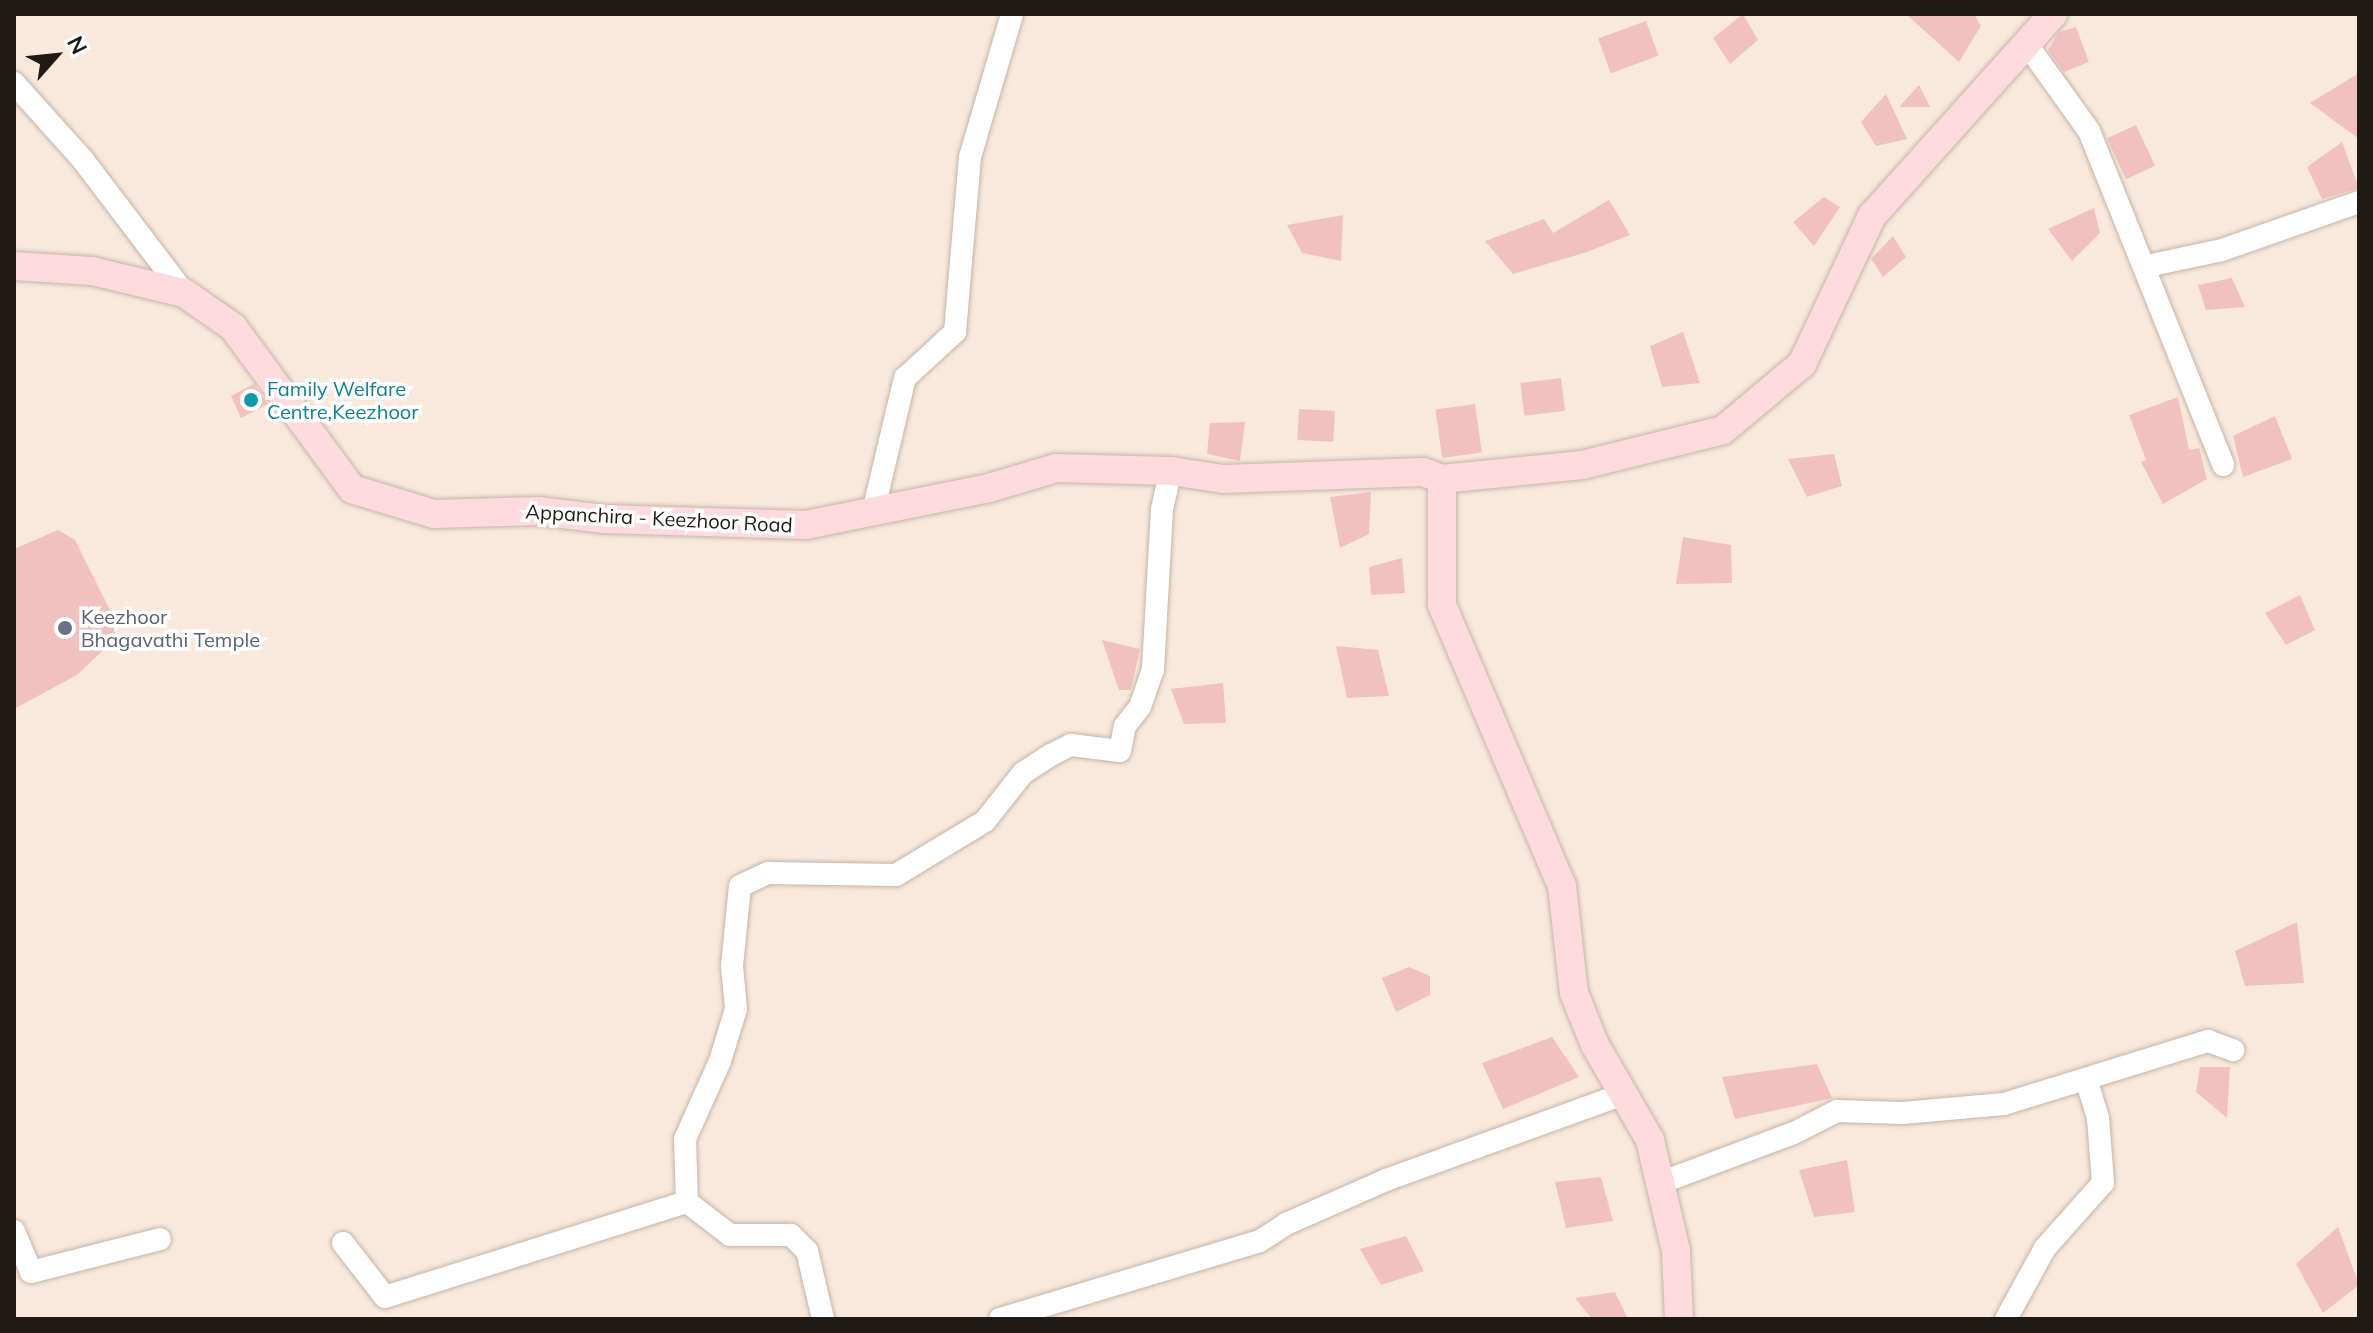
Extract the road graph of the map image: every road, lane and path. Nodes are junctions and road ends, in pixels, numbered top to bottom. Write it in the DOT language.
graph roads {
  1 [pos="1012,14"];
  2 [pos="2053,14"];
  3 [pos="2026,43"];
  4 [pos="14,83"];
  5 [pos="2359,202"];
  6 [pos="14,266"];
  7 [pos="2147,266"];
  8 [pos="184,293"];
  9 [pos="2223,465"];
  10 [pos="1171,471"];
  11 [pos="1442,479"];
  12 [pos="873,512"];
  13 [pos="2233,1050"];
  14 [pos="2087,1081"];
  15 [pos="1624,1094"];
  16 [pos="1660,1183"];
  17 [pos="687,1202"];
  18 [pos="14,1231"];
  19 [pos="160,1239"];
  20 [pos="343,1243"];
  21 [pos="823,1319"];
  22 [pos="1000,1319"];
  23 [pos="1679,1319"];
  24 [pos="2006,1319"];
  1 -- 12 [label="street"];
  2 -- 3 [label="main road, Appanchira - Keezhoor Road"];
  3 -- 7 [label="street"];
  3 -- 11 [label="main road, Appanchira - Keezhoor Road"];
  4 -- 8 [label="street"];
  5 -- 7 [label="street"];
  6 -- 8 [label="main road, Appanchira - Keezhoor Road"];
  7 -- 9 [label="street"];
  8 -- 12 [label="main road, Appanchira - Keezhoor Road"];
  10 -- 11 [label="main road, Appanchira - Keezhoor Road"];
  10 -- 12 [label="main road, Appanchira - Keezhoor Road"];
  10 -- 17 [label="street"];
  11 -- 15 [label="main road"];
  13 -- 14 [label="street"];
  14 -- 16 [label="street"];
  14 -- 24 [label="street"];
  15 -- 16 [label="main road"];
  15 -- 22 [label="street"];
  16 -- 23 [label="main road"];
  17 -- 20 [label="street"];
  17 -- 21 [label="street"];
  18 -- 19 [label="street"];
}
